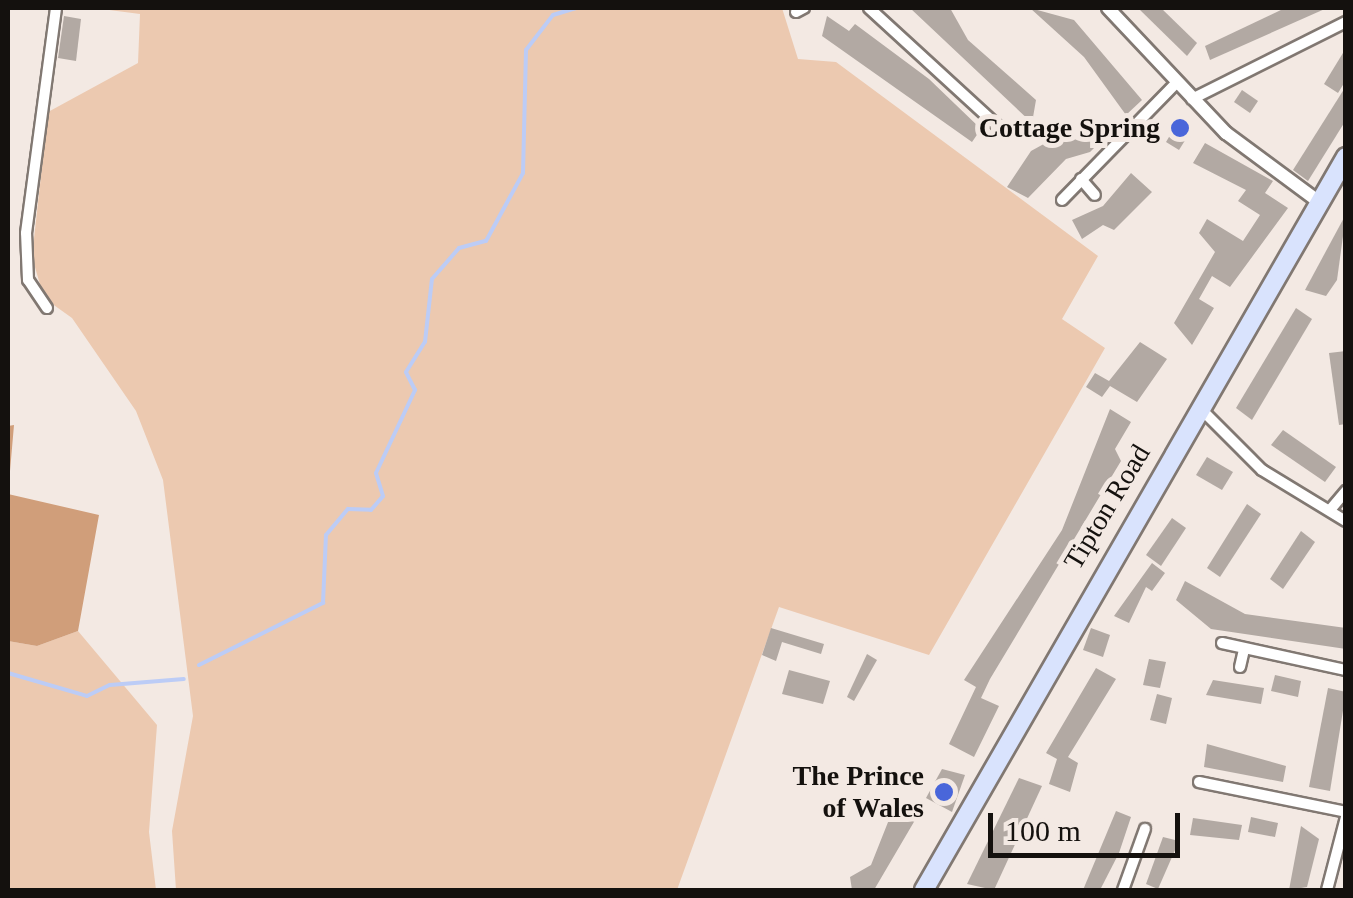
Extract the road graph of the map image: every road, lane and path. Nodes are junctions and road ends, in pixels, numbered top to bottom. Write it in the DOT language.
graph roads {
  1 [pos="56,8"];
  2 [pos="869,8"];
  3 [pos="1108,8"];
  4 [pos="1346,22"];
  5 [pos="1177,82"];
  6 [pos="1192,99"];
  7 [pos="998,126"];
  8 [pos="1346,157"];
  9 [pos="1081,179"];
  10 [pos="1095,194"];
  11 [pos="1062,200"];
  12 [pos="1318,201"];
  13 [pos="47,308"];
  14 [pos="1199,408"];
  15 [pos="1346,491"];
  16 [pos="1330,510"];
  17 [pos="1346,521"];
  18 [pos="1222,644"];
  19 [pos="1244,648"];
  20 [pos="1240,667"];
  21 [pos="1346,670"];
  22 [pos="1199,782"];
  23 [pos="1346,814"];
  24 [pos="1145,830"];
  25 [pos="924,890"];
  26 [pos="1122,890"];
  27 [pos="1327,890"];
  1 -- 13 [label="street"];
  2 -- 7 [label="street"];
  3 -- 5 [label="street"];
  4 -- 6 [label="street"];
  5 -- 6 [label="street"];
  5 -- 9 [label="street"];
  6 -- 12 [label="street"];
  8 -- 12 [label="main road, Tipton Road"];
  9 -- 10 [label="street"];
  9 -- 11 [label="street"];
  12 -- 14 [label="main road, Tipton Road"];
  14 -- 16 [label="street"];
  14 -- 25 [label="main road, Tipton Road"];
  15 -- 16 [label="street"];
  16 -- 17 [label="street"];
  18 -- 19 [label="street"];
  19 -- 20 [label="street"];
  19 -- 21 [label="street"];
  22 -- 23 [label="street"];
  23 -- 27 [label="street"];
  24 -- 26 [label="street"];
}
